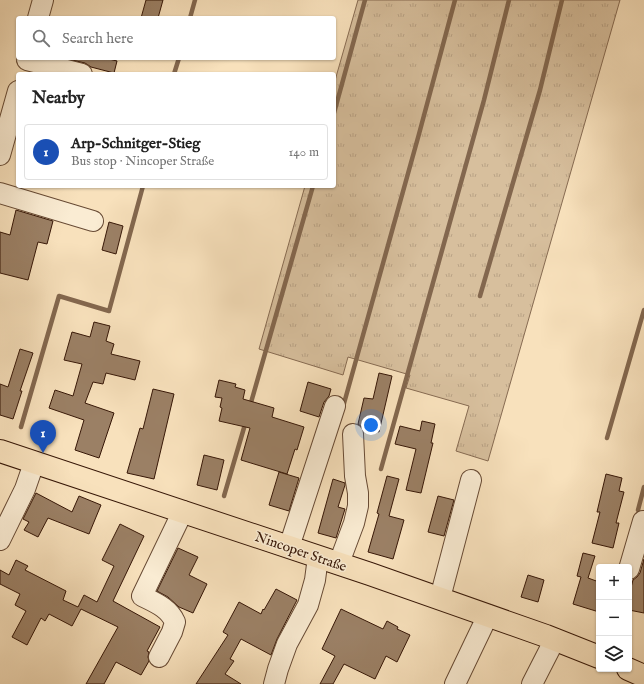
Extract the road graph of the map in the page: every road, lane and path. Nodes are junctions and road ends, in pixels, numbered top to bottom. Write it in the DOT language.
graph roads {
  1 [pos="43,0"];
  2 [pos="39,16"];
  3 [pos="26,64"];
  4 [pos="71,72"];
  5 [pos="16,98"];
  6 [pos="0,155"];
  7 [pos="0,193"];
  8 [pos="93,221"];
  9 [pos="335,406"];
  10 [pos="353,434"];
  11 [pos="0,451"];
  12 [pos="34,463"];
  13 [pos="471,480"];
  14 [pos="183,511"];
  15 [pos="643,521"];
  16 [pos="0,540"];
  17 [pos="289,547"];
  18 [pos="318,557"];
  19 [pos="339,563"];
  20 [pos="630,564"];
  21 [pos="440,598"];
  22 [pos="488,615"];
  23 [pos="555,639"];
  24 [pos="596,656"];
  25 [pos="159,657"];
  26 [pos="632,671"];
  27 [pos="644,676"];
  28 [pos="274,684"];
  29 [pos="455,684"];
  30 [pos="532,684"];
  1 -- 2 [label="street"];
  3 -- 4 [label="street"];
  5 -- 6 [label="street"];
  7 -- 8 [label="street"];
  9 -- 17 [label="street"];
  10 -- 19 [label="street"];
  11 -- 12 [label="main road, Nincoper Straße"];
  12 -- 14 [label="main road, Nincoper Straße"];
  12 -- 16 [label="street"];
  13 -- 21 [label="street"];
  14 -- 17 [label="main road, Nincoper Straße"];
  14 -- 25 [label="street"];
  15 -- 20 [label="street"];
  17 -- 18 [label="main road, Nincoper Straße"];
  18 -- 19 [label="main road, Nincoper Straße"];
  18 -- 28 [label="street"];
  19 -- 21 [label="main road, Nincoper Straße"];
  21 -- 22 [label="main road, Nincoper Straße"];
  22 -- 23 [label="main road, Nincoper Straße"];
  22 -- 29 [label="street"];
  23 -- 24 [label="main road, Nincoper Straße"];
  23 -- 30 [label="street"];
  26 -- 27 [label="main road"];
}
